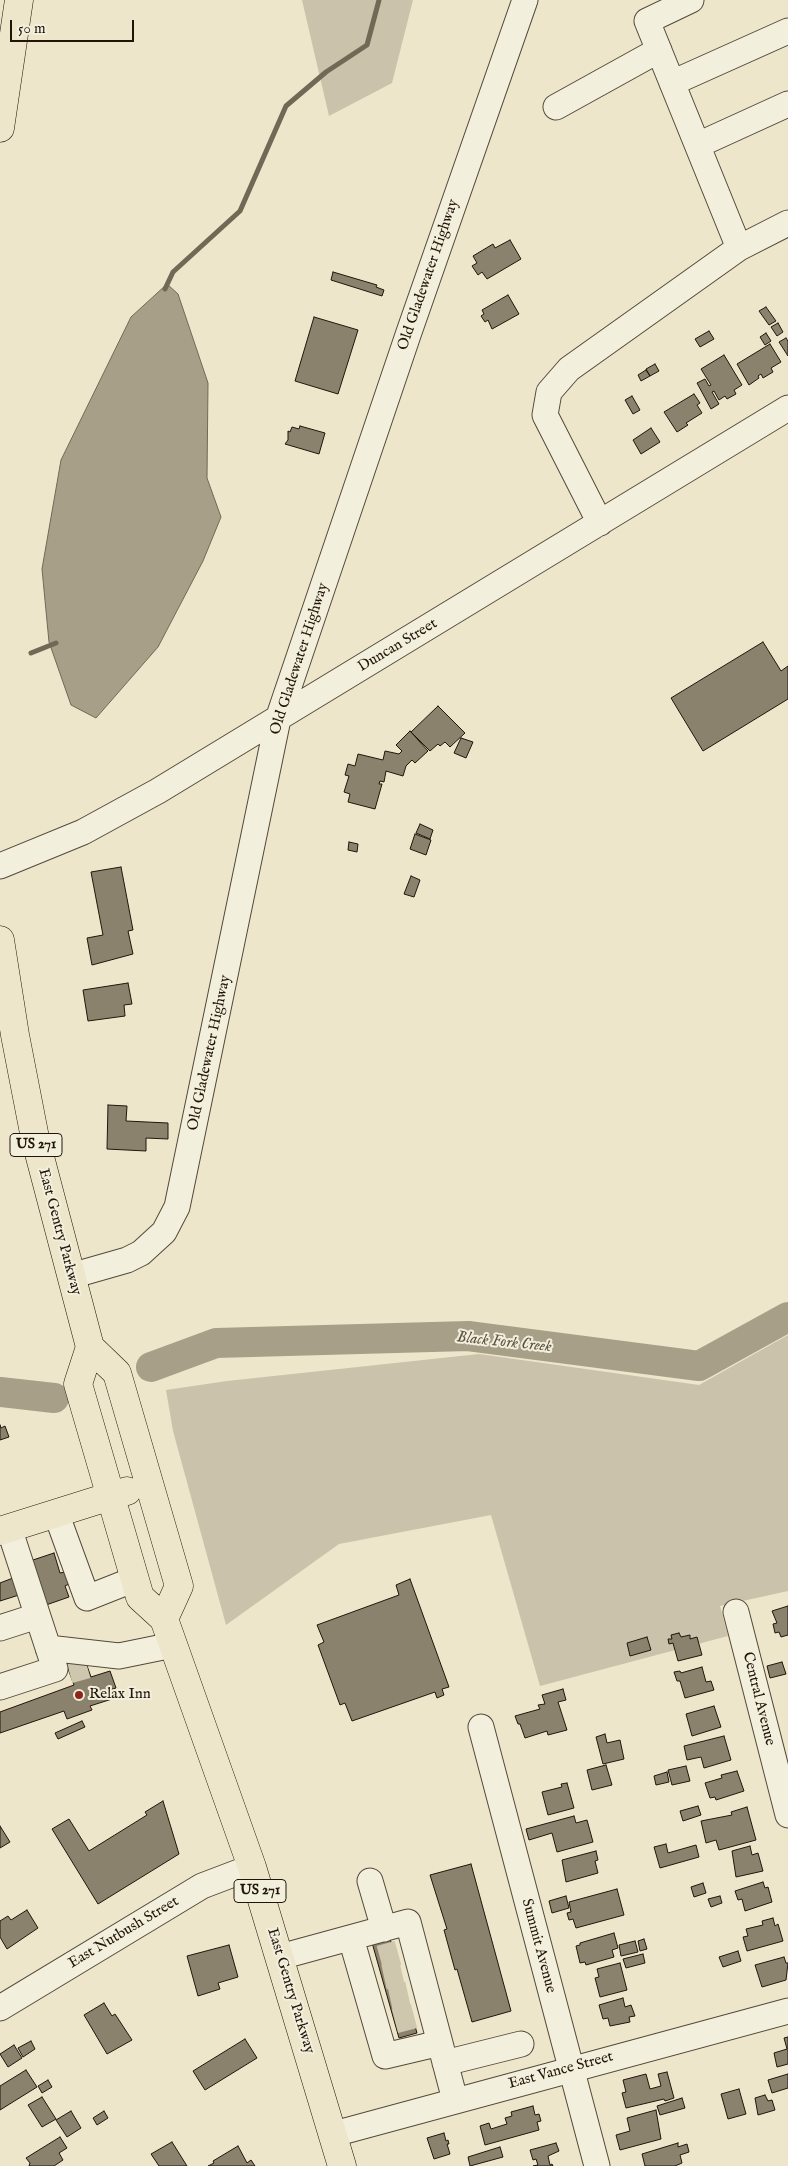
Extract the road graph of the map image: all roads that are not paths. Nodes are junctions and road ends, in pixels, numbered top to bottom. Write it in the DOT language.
graph roads {
  1 [pos="19,0"];
  2 [pos="525,0"];
  3 [pos="691,0"];
  4 [pos="656,7"];
  5 [pos="788,31"];
  6 [pos="659,50"];
  7 [pos="5,63"];
  8 [pos="672,82"];
  9 [pos="788,104"];
  10 [pos="556,107"];
  11 [pos="0,128"];
  12 [pos="698,145"];
  13 [pos="788,223"];
  14 [pos="739,248"];
  15 [pos="788,408"];
  16 [pos="600,524"];
  17 [pos="278,719"];
  18 [pos="0,866"];
  19 [pos="0,940"];
  20 [pos="71,1276"];
  21 [pos="90,1347"];
  22 [pos="149,1485"];
  23 [pos="111,1496"];
  24 [pos="56,1513"];
  25 [pos="5,1530"];
  26 [pos="135,1579"];
  27 [pos="736,1612"];
  28 [pos="37,1616"];
  29 [pos="164,1619"];
  30 [pos="0,1628"];
  31 [pos="173,1645"];
  32 [pos="72,1662"];
  33 [pos="0,1687"];
  34 [pos="481,1727"];
  35 [pos="788,1815"];
  36 [pos="252,1867"];
  37 [pos="370,1880"];
  38 [pos="384,1929"];
  39 [pos="352,1938"];
  40 [pos="280,1958"];
  41 [pos="396,1986"];
  42 [pos="0,2008"];
  43 [pos="788,2011"];
  44 [pos="521,2044"];
  45 [pos="443,2053"];
  46 [pos="570,2068"];
  47 [pos="455,2100"];
  48 [pos="334,2134"];
  49 [pos="342,2166"];
  50 [pos="597,2166"];
  1 -- 7 [label="main road"];
  2 -- 17 [label="street, Old Gladewater Highway"];
  3 -- 4 [label="street"];
  4 -- 6 [label="street"];
  5 -- 8 [label="street"];
  6 -- 8 [label="street"];
  6 -- 10 [label="street"];
  7 -- 11 [label="main road"];
  8 -- 12 [label="street"];
  9 -- 12 [label="street"];
  12 -- 14 [label="street"];
  13 -- 14 [label="street"];
  14 -- 16 [label="street"];
  15 -- 16 [label="street, Duncan Street"];
  16 -- 17 [label="street, Duncan Street"];
  17 -- 18 [label="street, Duncan Street"];
  17 -- 20 [label="street, Old Gladewater Highway"];
  19 -- 20 [label="main road, East Gentry Parkway / US 271"];
  20 -- 21 [label="main road, East Gentry Parkway / US 271"];
  21 -- 22 [label="main road"];
  21 -- 23 [label="main road, East Gentry Parkway / US 271"];
  22 -- 23 [label="main road"];
  22 -- 29 [label="main road"];
  23 -- 24 [label="main road"];
  23 -- 26 [label="main road, East Gentry Parkway / US 271"];
  24 -- 25 [label="main road"];
  24 -- 26 [label="street"];
  25 -- 28 [label="street"];
  26 -- 29 [label="main road, East Gentry Parkway / US 271"];
  27 -- 35 [label="street, Central Avenue"];
  28 -- 30 [label="street"];
  28 -- 32 [label="street"];
  29 -- 31 [label="main road, East Gentry Parkway / US 271"];
  31 -- 32 [label="street"];
  31 -- 36 [label="main road, East Gentry Parkway / US 271"];
  32 -- 33 [label="street"];
  34 -- 46 [label="street, Summit Avenue"];
  36 -- 40 [label="main road, East Gentry Parkway / US 271"];
  36 -- 42 [label="street, East Nutbush Street"];
  37 -- 38 [label="street"];
  38 -- 39 [label="street"];
  38 -- 41 [label="street"];
  39 -- 40 [label="street"];
  39 -- 41 [label="street"];
  40 -- 48 [label="main road, East Gentry Parkway / US 271"];
  41 -- 45 [label="street"];
  41 -- 45 [label="street"];
  43 -- 46 [label="street, East Vance Street"];
  44 -- 45 [label="street"];
  45 -- 47 [label="street"];
  46 -- 47 [label="street, East Vance Street"];
  46 -- 50 [label="street, Summit Avenue"];
  47 -- 48 [label="street, East Vance Street"];
  48 -- 49 [label="main road, East Gentry Parkway / US 271"];
}
